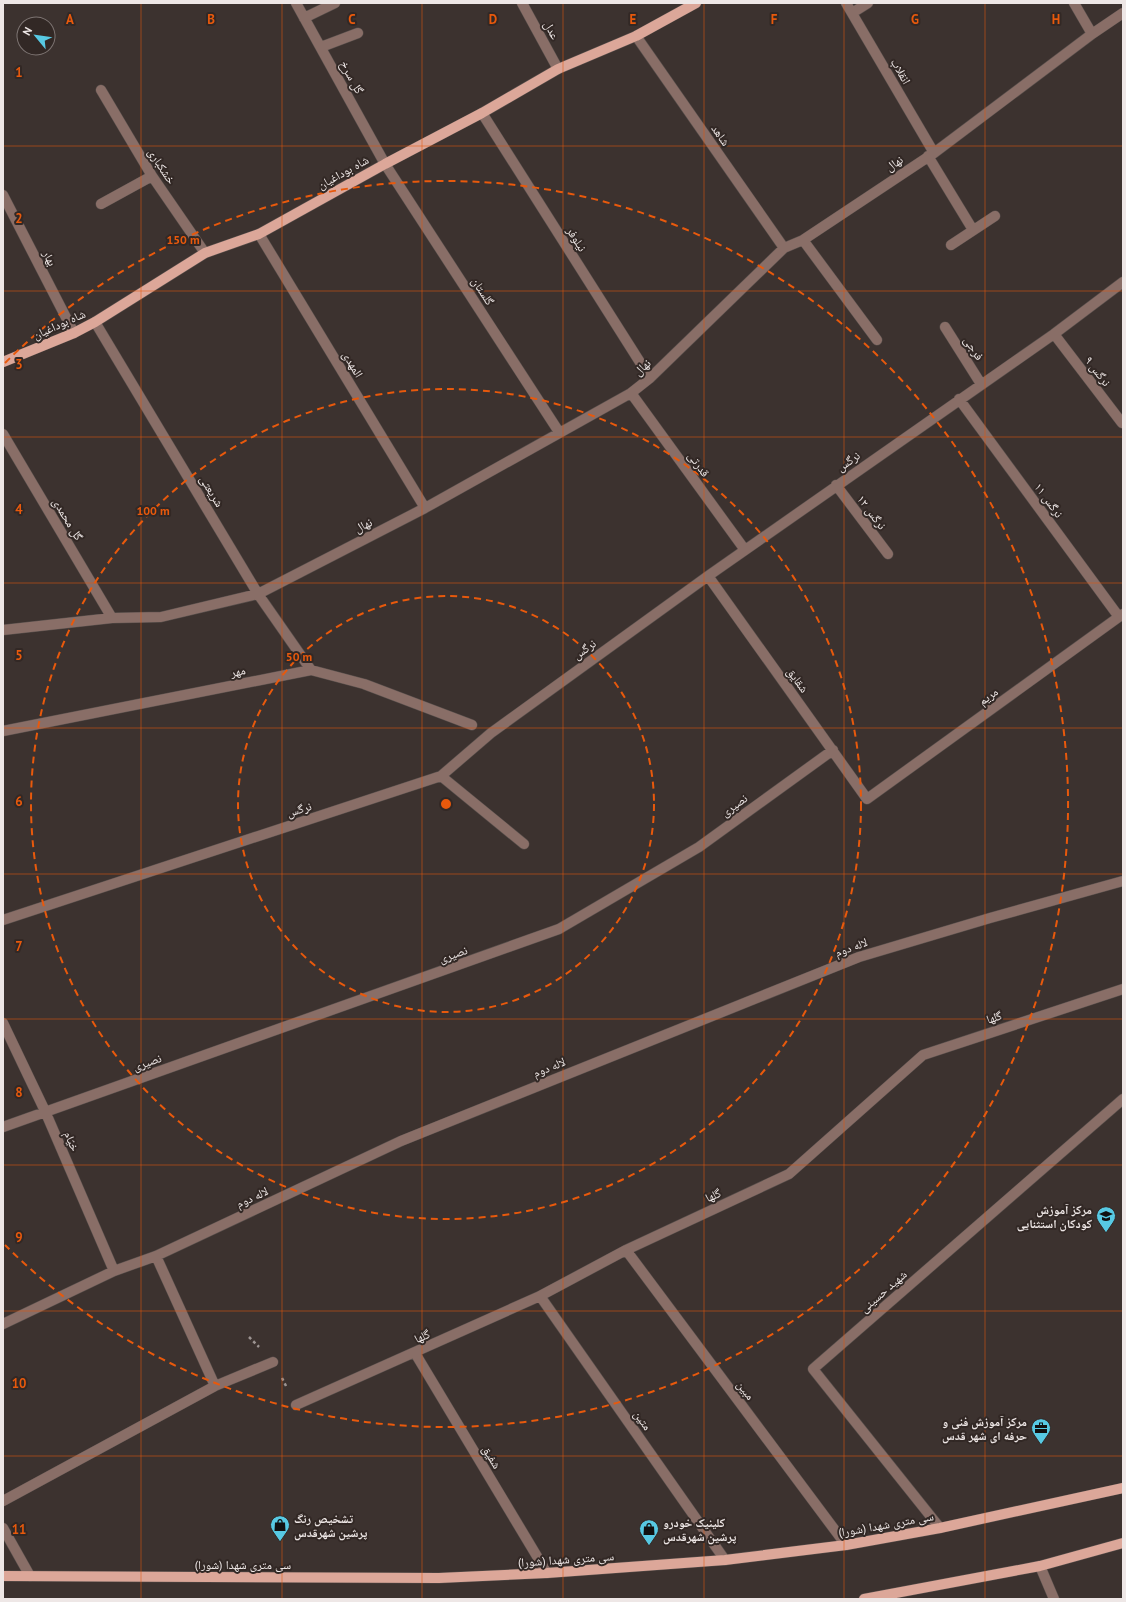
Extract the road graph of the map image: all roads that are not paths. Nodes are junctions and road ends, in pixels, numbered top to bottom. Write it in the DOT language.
graph roads {
  1 [pos="296,3"];
  2 [pos="335,3"];
  3 [pos="522,3"];
  4 [pos="696,3"];
  5 [pos="846,3"];
  6 [pos="868,3"];
  7 [pos="1074,3"];
  8 [pos="852,13"];
  9 [pos="1123,13"];
  10 [pos="304,18"];
  11 [pos="358,33"];
  12 [pos="1092,34"];
  13 [pos="636,36"];
  14 [pos="321,47"];
  15 [pos="558,69"];
  16 [pos="101,90"];
  17 [pos="482,113"];
  18 [pos="931,154"];
  19 [pos="385,164"];
  20 [pos="152,176"];
  21 [pos="3,196"];
  22 [pos="102,204"];
  23 [pos="995,216"];
  24 [pos="973,230"];
  25 [pos="259,234"];
  26 [pos="803,240"];
  27 [pos="951,245"];
  28 [pos="784,248"];
  29 [pos="205,253"];
  30 [pos="1123,282"];
  31 [pos="95,322"];
  32 [pos="945,327"];
  33 [pos="74,333"];
  34 [pos="1054,334"];
  35 [pos="877,340"];
  36 [pos="4,359"];
  37 [pos="650,378"];
  38 [pos="981,384"];
  39 [pos="631,393"];
  40 [pos="959,399"];
  41 [pos="1122,423"];
  42 [pos="559,432"];
  43 [pos="3,434"];
  44 [pos="836,485"];
  45 [pos="425,508"];
  46 [pos="745,550"];
  47 [pos="888,554"];
  48 [pos="708,576"];
  49 [pos="258,594"];
  50 [pos="1121,615"];
  51 [pos="112,618"];
  52 [pos="3,630"];
  53 [pos="311,670"];
  54 [pos="472,725"];
  55 [pos="3,731"];
  56 [pos="833,750"];
  57 [pos="441,776"];
  58 [pos="868,799"];
  59 [pos="524,844"];
  60 [pos="1123,881"];
  61 [pos="3,920"];
  62 [pos="1123,989"];
  63 [pos="3,1023"];
  64 [pos="1123,1099"];
  65 [pos="45,1111"];
  66 [pos="3,1127"];
  67 [pos="626,1250"];
  68 [pos="156,1256"];
  69 [pos="114,1271"];
  70 [pos="540,1296"];
  71 [pos="3,1324"];
  72 [pos="414,1353"];
  73 [pos="274,1362"];
  74 [pos="215,1386"];
  75 [pos="296,1405"];
  76 [pos="1123,1488"];
  77 [pos="3,1501"];
  78 [pos="3,1528"];
  79 [pos="940,1528"];
  80 [pos="1123,1543"];
  81 [pos="846,1544"];
  82 [pos="725,1560"];
  83 [pos="1040,1566"];
  84 [pos="547,1573"];
  85 [pos="3,1576"];
  86 [pos="30,1576"];
  87 [pos="864,1599"];
  88 [pos="1054,1599"];
  1 -- 10 [label="street, گل سرخ"];
  2 -- 10 [label="street"];
  3 -- 15 [label="street, عدل"];
  4 -- 13 [label="main road, شاه بوداغیان"];
  5 -- 8 [label="street, انقلاب"];
  6 -- 8 [label="street"];
  7 -- 12 [label="street"];
  8 -- 18 [label="street, انقلاب"];
  9 -- 12 [label="street, نهال"];
  10 -- 14 [label="street, گل سرخ"];
  11 -- 14 [label="street"];
  12 -- 18 [label="street, نهال"];
  13 -- 15 [label="main road, شاه بوداغیان"];
  13 -- 28 [label="street, شاهد"];
  14 -- 19 [label="street, گل سرخ"];
  15 -- 17 [label="main road, شاه بوداغیان"];
  16 -- 20 [label="street, خشکباری"];
  17 -- 19 [label="main road, شاه بوداغیان"];
  17 -- 37 [label="street, نیلوفر"];
  18 -- 24 [label="street, انقلاب"];
  18 -- 26 [label="street, نهال"];
  19 -- 25 [label="main road, شاه بوداغیان"];
  19 -- 42 [label="street, گلستان"];
  20 -- 22 [label="street"];
  20 -- 29 [label="street, خشکباری"];
  21 -- 33 [label="street, بهار"];
  23 -- 24 [label="street"];
  24 -- 27 [label="street"];
  25 -- 29 [label="main road, شاه بوداغیان"];
  25 -- 45 [label="street, المهدی"];
  26 -- 28 [label="street, نهال"];
  26 -- 35 [label="street"];
  28 -- 37 [label="street, نهال"];
  29 -- 31 [label="main road, شاه بوداغیان"];
  30 -- 34 [label="street, نرگس"];
  31 -- 33 [label="main road, شاه بوداغیان"];
  31 -- 49 [label="street, شریعتی"];
  32 -- 38 [label="street, فرجی"];
  33 -- 36 [label="main road, شاه بوداغیان"];
  34 -- 38 [label="street, نرگس"];
  34 -- 41 [label="street, نرگس ۹"];
  37 -- 39 [label="street, نهال"];
  38 -- 40 [label="street, نرگس"];
  39 -- 42 [label="street, نهال"];
  39 -- 46 [label="street, قدرتی"];
  40 -- 44 [label="street, نرگس"];
  40 -- 50 [label="street, نرگس ۱۱"];
  42 -- 45 [label="street, نهال"];
  43 -- 51 [label="street, گل محمدی"];
  44 -- 46 [label="street, نرگس"];
  44 -- 47 [label="street, نرگس ۱۲"];
  45 -- 49 [label="street, نهال"];
  46 -- 48 [label="street, نرگس"];
  48 -- 56 [label="street, شقایق"];
  48 -- 57 [label="street, نرگس"];
  49 -- 51 [label="street, نهال"];
  49 -- 53 [label="street, شریعتی"];
  50 -- 58 [label="street, مریم"];
  51 -- 52 [label="street, نهال"];
  53 -- 54 [label="street, مهر"];
  53 -- 55 [label="street, مهر"];
  56 -- 58 [label="street, شقایق"];
  56 -- 65 [label="street, نصیری"];
  57 -- 59 [label="street"];
  57 -- 61 [label="street, نرگس"];
  60 -- 68 [label="street, لاله دوم"];
  62 -- 67 [label="street, گلها"];
  63 -- 65 [label="street, خیّام"];
  64 -- 79 [label="street, شهید حسینی"];
  65 -- 66 [label="street, نصیری"];
  65 -- 69 [label="street, خیّام"];
  67 -- 70 [label="street, گلها"];
  67 -- 81 [label="street, مبین"];
  68 -- 69 [label="street, لاله دوم"];
  68 -- 74 [label="street"];
  69 -- 71 [label="street, لاله دوم"];
  70 -- 72 [label="street, گلها"];
  70 -- 82 [label="street, متین"];
  72 -- 75 [label="street, گلها"];
  72 -- 84 [label="street, شفیق"];
  73 -- 74 [label="street"];
  74 -- 77 [label="street"];
  76 -- 79 [label="main road, سی متری شهدا (شورا)"];
  78 -- 86 [label="street"];
  79 -- 81 [label="main road, سی متری شهدا (شورا)"];
  80 -- 83 [label="main road"];
  81 -- 82 [label="main road, سی متری شهدا (شورا)"];
  82 -- 84 [label="main road, سی متری شهدا (شورا)"];
  83 -- 87 [label="main road"];
  83 -- 88 [label="street"];
  84 -- 86 [label="main road, سی متری شهدا (شورا)"];
  85 -- 86 [label="main road, سی متری شهدا (شورا)"];
}
